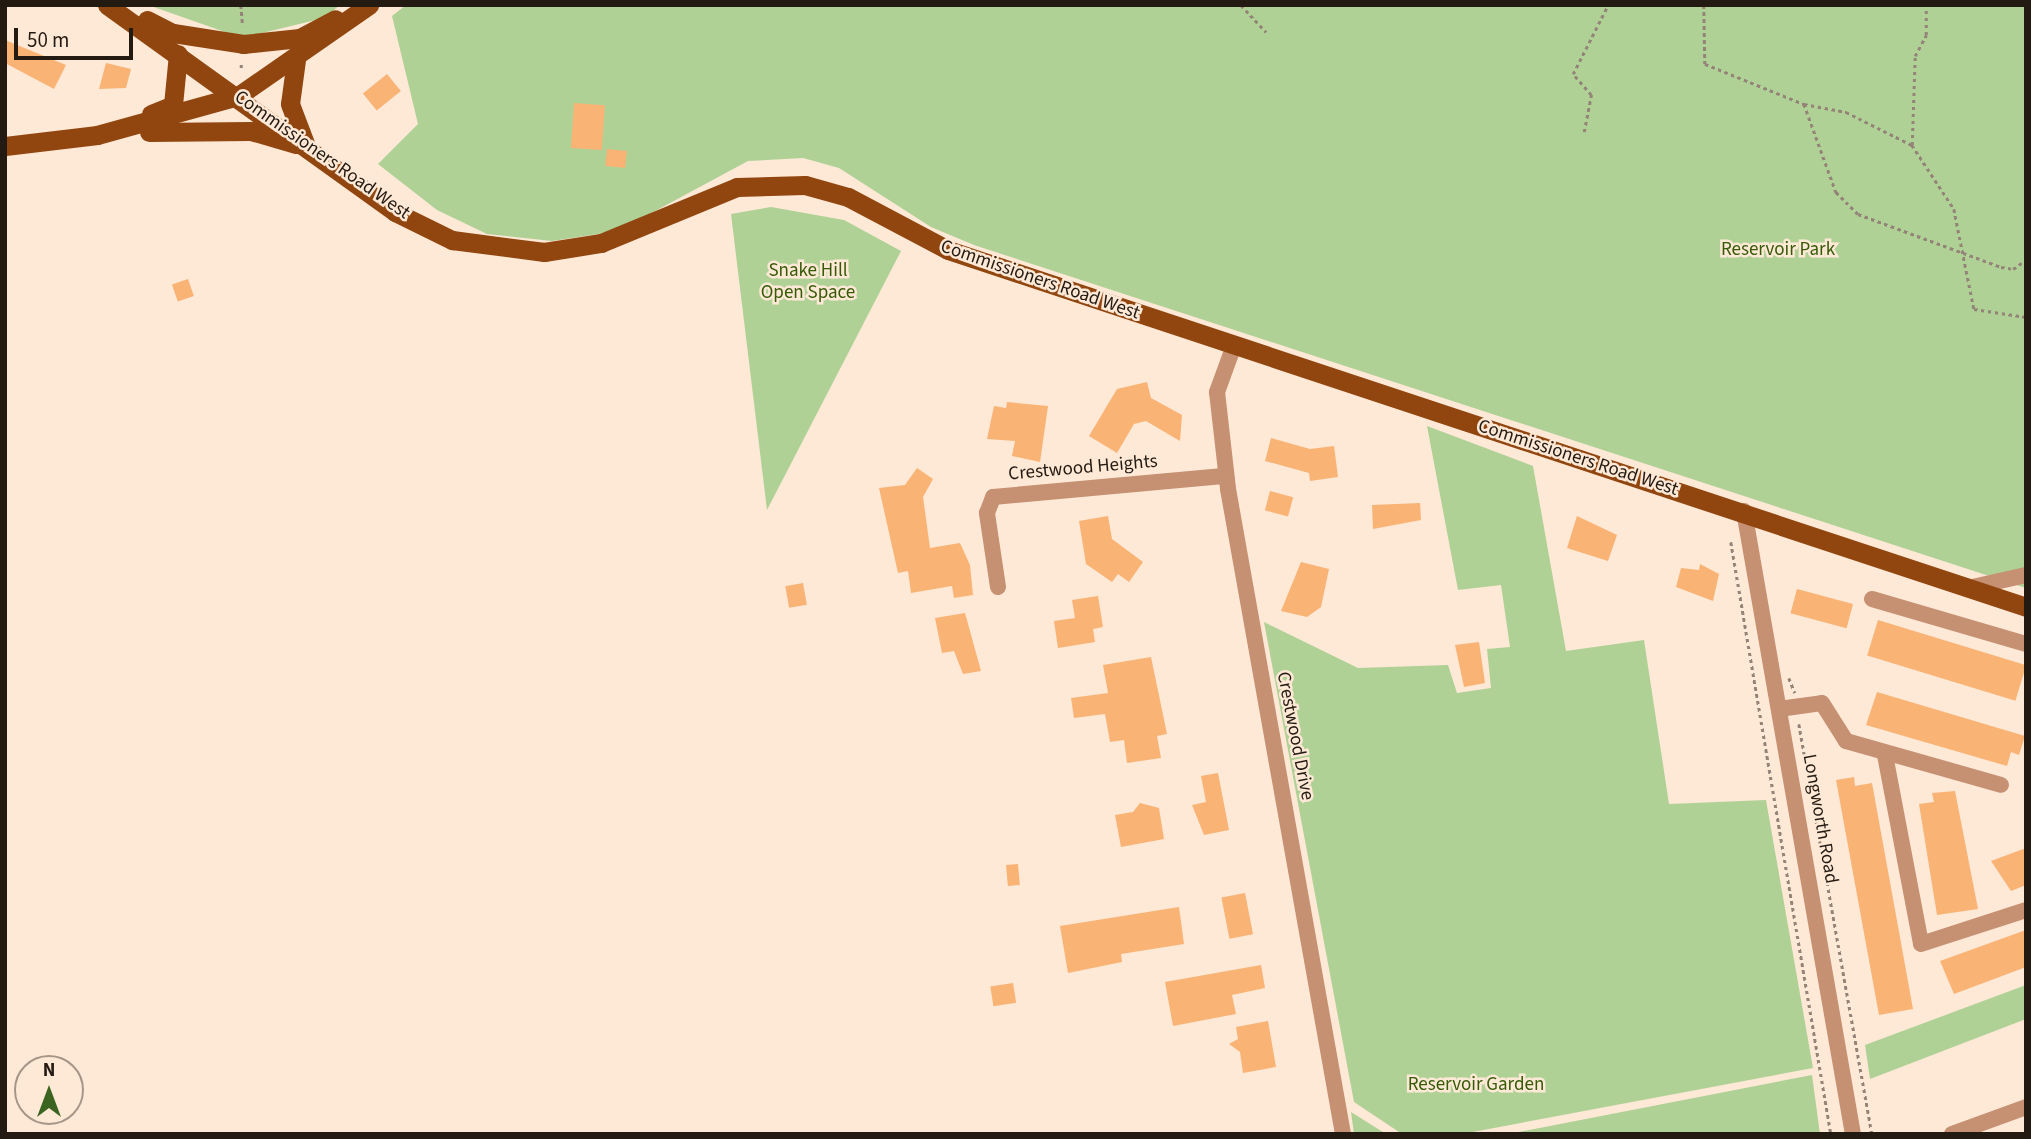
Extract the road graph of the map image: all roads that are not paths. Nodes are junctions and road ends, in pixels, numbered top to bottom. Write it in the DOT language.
graph roads {
  1 [pos="107,5"];
  2 [pos="120,5"];
  3 [pos="361,5"];
  4 [pos="369,5"];
  5 [pos="178,54"];
  6 [pos="296,60"];
  7 [pos="238,96"];
  8 [pos="97,135"];
  9 [pos="5,146"];
  10 [pos="307,147"];
  11 [pos="1233,348"];
  12 [pos="1226,476"];
  13 [pos="1744,511"];
  14 [pos="2026,575"];
  15 [pos="998,587"];
  16 [pos="1968,587"];
  17 [pos="1872,600"];
  18 [pos="2026,607"];
  19 [pos="2026,644"];
  20 [pos="1779,709"];
  21 [pos="1885,755"];
  22 [pos="2001,785"];
  23 [pos="2026,910"];
  24 [pos="2026,1107"];
  25 [pos="2009,1113"];
  26 [pos="2026,1115"];
  27 [pos="1343,1134"];
  28 [pos="1853,1134"];
  29 [pos="1952,1134"];
  1 -- 5 [label="main road, Commissioners Road West"];
  2 -- 3 [label="main road"];
  4 -- 6 [label="main road"];
  5 -- 7 [label="main road, Commissioners Road West"];
  5 -- 8 [label="main road"];
  6 -- 7 [label="main road"];
  6 -- 10 [label="main road"];
  7 -- 8 [label="main road"];
  7 -- 10 [label="main road, Commissioners Road West"];
  8 -- 9 [label="main road"];
  8 -- 10 [label="main road"];
  10 -- 11 [label="main road, Commissioners Road West"];
  11 -- 12 [label="street, Crestwood Drive"];
  11 -- 13 [label="main road, Commissioners Road West"];
  12 -- 15 [label="street, Crestwood Heights"];
  12 -- 27 [label="street, Crestwood Drive"];
  13 -- 16 [label="main road, Commissioners Road West"];
  13 -- 20 [label="street, Longworth Road"];
  14 -- 16 [label="street"];
  16 -- 18 [label="main road, Commissioners Road West"];
  17 -- 19 [label="street"];
  20 -- 21 [label="street"];
  20 -- 28 [label="street, Longworth Road"];
  21 -- 22 [label="street"];
  21 -- 23 [label="street"];
  24 -- 25 [label="street"];
  25 -- 26 [label="street"];
  25 -- 29 [label="street"];
}
